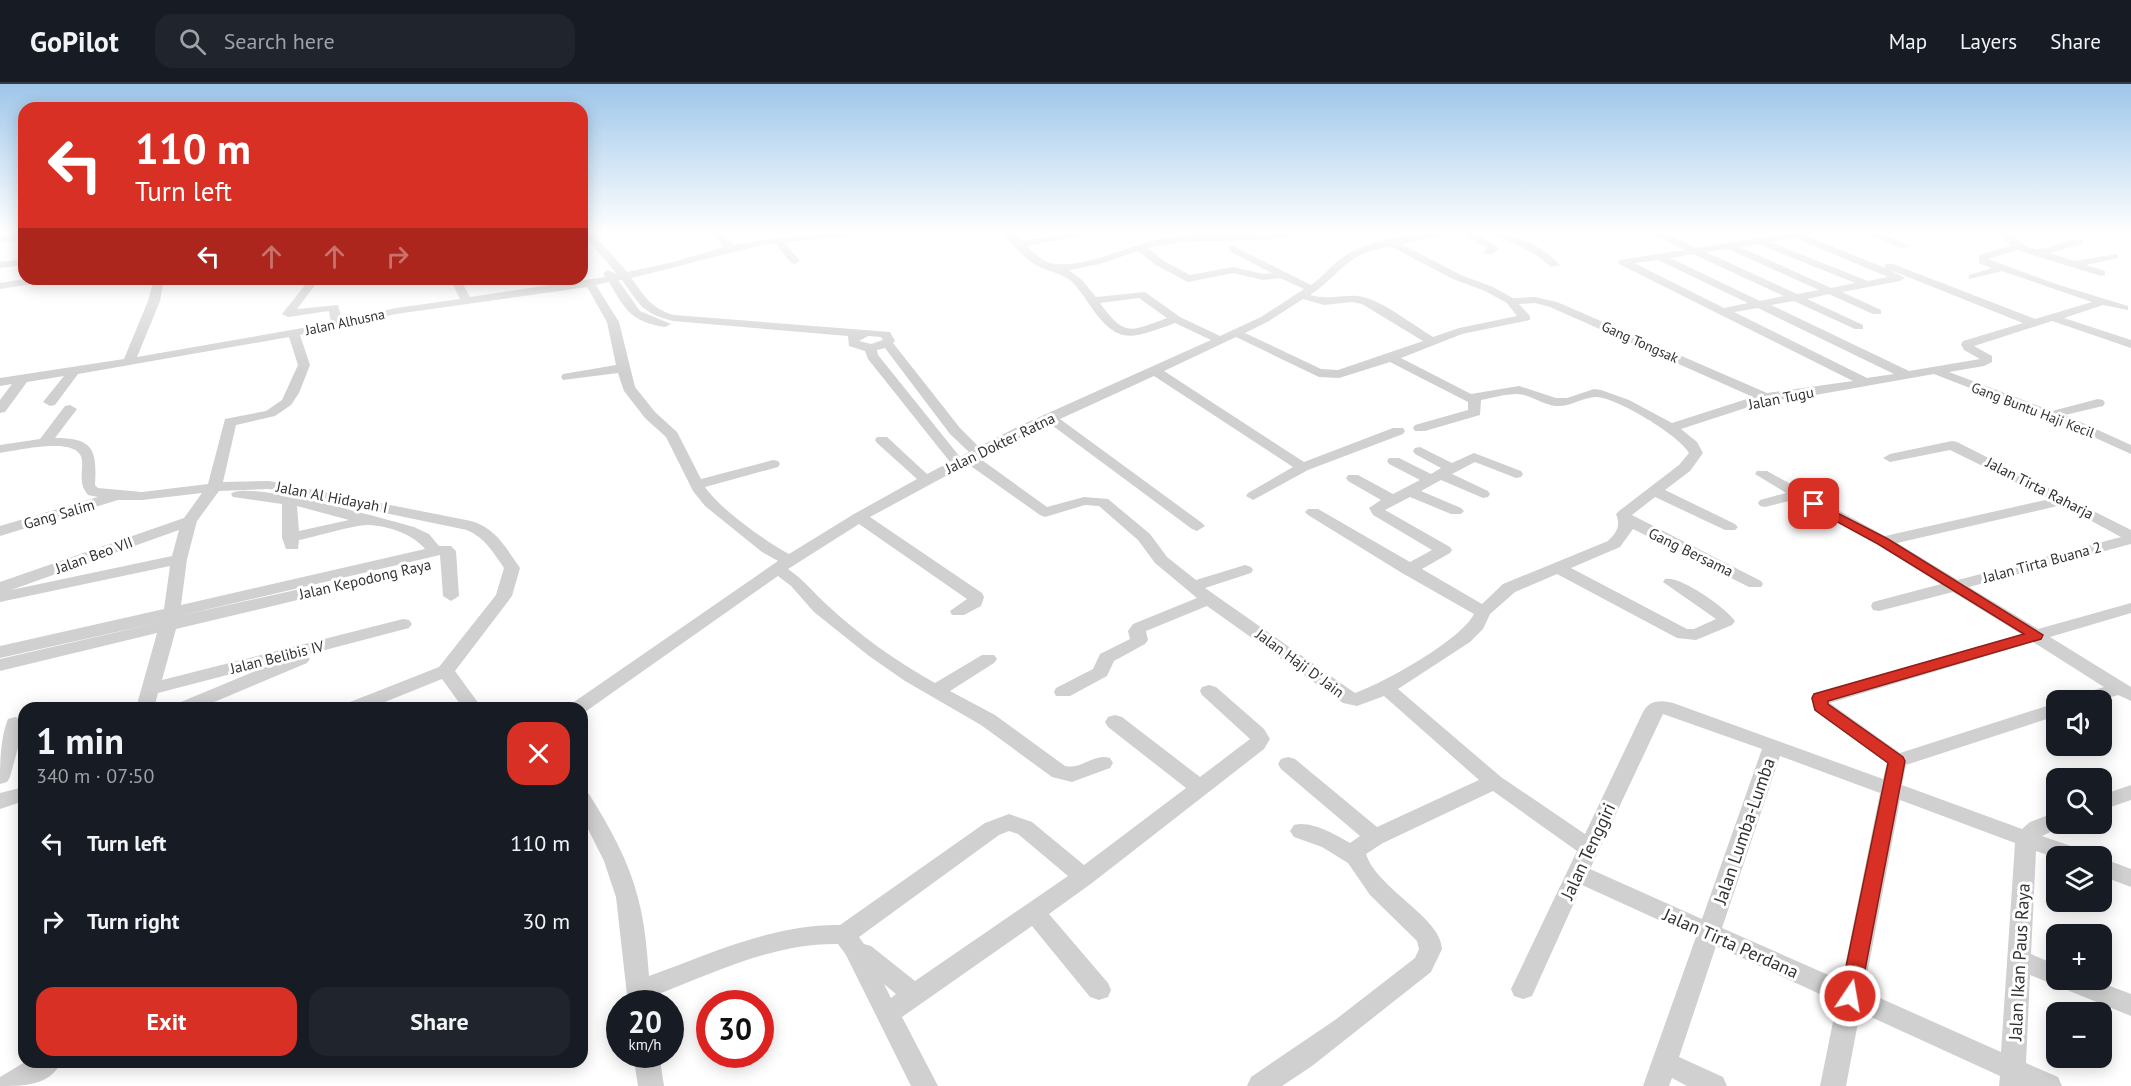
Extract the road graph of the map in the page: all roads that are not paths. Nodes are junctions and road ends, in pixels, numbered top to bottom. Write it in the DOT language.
graph roads {
  1 [pos="612,279"];
  2 [pos="609,280"];
  3 [pos="627,280"];
  4 [pos="1075,280"];
  5 [pos="1292,280"];
  6 [pos="1325,280"];
  7 [pos="1464,280"];
  8 [pos="1659,280"];
  9 [pos="1709,280"];
  10 [pos="1758,280"];
  11 [pos="1802,280"];
  12 [pos="1847,280"];
  13 [pos="1854,280"];
  14 [pos="1890,280"];
  15 [pos="1924,280"];
  16 [pos="2037,280"];
  17 [pos="18,283"];
  18 [pos="590,284"];
  19 [pos="1866,284"];
  20 [pos="158,285"];
  21 [pos="310,285"];
  22 [pos="458,285"];
  23 [pos="583,285"];
  24 [pos="1813,285"];
  25 [pos="0,286"];
  26 [pos="1312,289"];
  27 [pos="1783,291"];
  28 [pos="1829,291"];
  29 [pos="1300,295"];
  30 [pos="1796,298"];
  31 [pos="1092,301"];
  32 [pos="1511,301"];
  33 [pos="467,302"];
  34 [pos="1756,302"];
  35 [pos="2102,302"];
  36 [pos="1710,305"];
  37 [pos="2124,308"];
  38 [pos="1723,311"];
  39 [pos="1877,312"];
  40 [pos="2051,317"];
  41 [pos="1176,319"];
  42 [pos="356,321"];
  43 [pos="2034,323"];
  44 [pos="337,325"];
  45 [pos="1858,327"];
  46 [pos="294,333"];
  47 [pos="1236,333"];
  48 [pos="356,335"];
  49 [pos="856,337"];
  50 [pos="1220,340"];
  51 [pos="1433,342"];
  52 [pos="887,343"];
  53 [pos="2131,344"];
  54 [pos="870,348"];
  55 [pos="1391,358"];
  56 [pos="129,362"];
  57 [pos="623,368"];
  58 [pos="1154,370"];
  59 [pos="1935,370"];
  60 [pos="74,371"];
  61 [pos="1905,374"];
  62 [pos="567,377"];
  63 [pos="23,378"];
  64 [pos="0,382"];
  65 [pos="1865,382"];
  66 [pos="1765,397"];
  67 [pos="1474,399"];
  68 [pos="50,402"];
  69 [pos="2098,404"];
  70 [pos="0,409"];
  71 [pos="70,409"];
  72 [pos="2051,415"];
  73 [pos="1050,418"];
  74 [pos="1420,428"];
  75 [pos="1671,428"];
  76 [pos="1398,431"];
  77 [pos="882,440"];
  78 [pos="44,443"];
  79 [pos="2129,447"];
  80 [pos="0,449"];
  81 [pos="1420,451"];
  82 [pos="968,457"];
  83 [pos="1890,458"];
  84 [pos="1394,461"];
  85 [pos="773,464"];
  86 [pos="1303,467"];
  87 [pos="1442,474"];
  88 [pos="1516,474"];
  89 [pos="1762,474"];
  90 [pos="1353,478"];
  91 [pos="926,480"];
  92 [pos="697,485"];
  93 [pos="1653,490"];
  94 [pos="211,492"];
  95 [pos="1411,492"];
  96 [pos="1483,494"];
  97 [pos="1797,495"];
  98 [pos="118,496"];
  99 [pos="1252,496"];
  100 [pos="1391,499"];
  101 [pos="289,500"];
  102 [pos="2064,500"];
  103 [pos="1765,503"];
  104 [pos="1456,511"];
  105 [pos="1313,512"];
  106 [pos="860,517"];
  107 [pos="1625,517"];
  108 [pos="370,520"];
  109 [pos="189,521"];
  110 [pos="1197,526"];
  111 [pos="1730,527"];
  112 [pos="0,531"];
  113 [pos="2131,537"];
  114 [pos="1883,542"];
  115 [pos="442,555"];
  116 [pos="179,559"];
  117 [pos="783,565"];
  118 [pos="1557,567"];
  119 [pos="1245,570"];
  120 [pos="1408,570"];
  121 [pos="1671,582"];
  122 [pos="1755,584"];
  123 [pos="1193,586"];
  124 [pos="1954,586"];
  125 [pos="0,588"];
  126 [pos="451,596"];
  127 [pos="0,597"];
  128 [pos="1209,599"];
  129 [pos="1879,606"];
  130 [pos="2131,608"];
  131 [pos="958,611"];
  132 [pos="1483,612"];
  133 [pos="170,618"];
  134 [pos="403,624"];
  135 [pos="2036,635"];
  136 [pos="357,636"];
  137 [pos="0,652"];
  138 [pos="988,659"];
  139 [pos="0,665"];
  140 [pos="445,671"];
  141 [pos="151,688"];
  142 [pos="1386,688"];
  143 [pos="937,690"];
  144 [pos="1209,691"];
  145 [pos="2126,691"];
  146 [pos="1063,692"];
  147 [pos="147,702"];
  148 [pos="198,702"];
  149 [pos="367,702"];
  150 [pos="468,702"];
  151 [pos="587,702"];
  152 [pos="2046,712"];
  153 [pos="1115,722"];
  154 [pos="13,725"];
  155 [pos="1773,747"];
  156 [pos="1897,761"];
  157 [pos="1103,763"];
  158 [pos="1288,764"];
  159 [pos="0,777"];
  160 [pos="1494,782"];
  161 [pos="1199,788"];
  162 [pos="1892,789"];
  163 [pos="2131,792"];
  164 [pos="18,796"];
  165 [pos="2112,799"];
  166 [pos="0,801"];
  167 [pos="588,810"];
  168 [pos="2046,824"];
  169 [pos="1301,831"];
  170 [pos="1375,837"];
  171 [pos="2026,838"];
  172 [pos="2047,846"];
  173 [pos="1589,848"];
  174 [pos="1356,858"];
  175 [pos="2112,871"];
  176 [pos="1577,873"];
  177 [pos="1084,877"];
  178 [pos="2131,878"];
  179 [pos="1033,911"];
  180 [pos="1709,933"];
  181 [pos="850,944"];
  182 [pos="2020,960"];
  183 [pos="2046,971"];
  184 [pos="1523,989"];
  185 [pos="638,990"];
  186 [pos="656,990"];
  187 [pos="1099,990"];
  188 [pos="2093,990"];
  189 [pos="914,996"];
  190 [pos="1850,996"];
  191 [pos="2131,1005"];
  192 [pos="887,1014"];
  193 [pos="38,1068"];
  194 [pos="648,1068"];
  195 [pos="1660,1074"];
  196 [pos="2012,1078"];
  197 [pos="9,1086"];
  198 [pos="651,1086"];
  199 [pos="925,1086"];
  200 [pos="1260,1086"];
  201 [pos="1714,1086"];
  202 [pos="1833,1086"];
  203 [pos="2049,1086"];
  1 -- 49 [label="street"];
  2 -- 18 [label="street, Jalan Alhusna"];
  3 -- 49 [label="street"];
  4 -- 31 [label="street"];
  5 -- 26 [label="street"];
  6 -- 26 [label="street, Jalan Dokter Ratna"];
  7 -- 32 [label="street"];
  8 -- 36 [label="street"];
  9 -- 34 [label="street"];
  10 -- 27 [label="street"];
  11 -- 24 [label="street"];
  12 -- 24 [label="street"];
  13 -- 19 [label="street"];
  14 -- 19 [label="street"];
  15 -- 43 [label="street"];
  16 -- 35 [label="street"];
  17 -- 25 [label="street"];
  18 -- 57 [label="street"];
  19 -- 28 [label="street"];
  20 -- 56 [label="street"];
  21 -- 44 [label="street"];
  22 -- 33 [label="street"];
  23 -- 33 [label="street, Jalan Alhusna"];
  24 -- 27 [label="street"];
  24 -- 28 [label="street"];
  26 -- 29 [label="street, Jalan Dokter Ratna"];
  27 -- 30 [label="street"];
  27 -- 34 [label="street"];
  28 -- 30 [label="street"];
  28 -- 39 [label="street"];
  29 -- 47 [label="street, Jalan Dokter Ratna"];
  29 -- 51 [label="street"];
  30 -- 34 [label="street"];
  30 -- 45 [label="street"];
  31 -- 41 [label="street"];
  31 -- 41 [label="street"];
  32 -- 51 [label="street"];
  32 -- 66 [label="street, Gang Tongsak"];
  33 -- 42 [label="street, Jalan Alhusna"];
  34 -- 36 [label="street"];
  34 -- 38 [label="street"];
  34 -- 61 [label="street"];
  35 -- 37 [label="street"];
  35 -- 40 [label="street"];
  36 -- 38 [label="street"];
  38 -- 65 [label="street"];
  40 -- 43 [label="street"];
  40 -- 53 [label="street"];
  41 -- 50 [label="street"];
  42 -- 44 [label="street, Jalan Alhusna"];
  42 -- 48 [label="street"];
  43 -- 59 [label="street, Jalan Tugu"];
  44 -- 46 [label="street, Jalan Alhusna"];
  46 -- 56 [label="street, Jalan Alhusna"];
  46 -- 94 [label="street"];
  47 -- 50 [label="street, Jalan Dokter Ratna"];
  47 -- 55 [label="street"];
  49 -- 52 [label="street"];
  49 -- 54 [label="street"];
  50 -- 58 [label="street, Jalan Dokter Ratna"];
  51 -- 55 [label="street"];
  52 -- 54 [label="street"];
  52 -- 82 [label="street"];
  54 -- 82 [label="street"];
  55 -- 67 [label="street"];
  56 -- 60 [label="street, Jalan Alhusna"];
  57 -- 62 [label="street"];
  57 -- 92 [label="street"];
  58 -- 73 [label="street, Jalan Dokter Ratna"];
  58 -- 86 [label="street"];
  59 -- 61 [label="street, Jalan Tugu"];
  59 -- 72 [label="street, Gang Buntu Haji Kecil"];
  60 -- 63 [label="street, Jalan Alhusna"];
  60 -- 68 [label="street"];
  61 -- 65 [label="street, Jalan Tugu"];
  63 -- 64 [label="street, Jalan Alhusna"];
  63 -- 70 [label="street"];
  65 -- 66 [label="street, Jalan Tugu"];
  66 -- 75 [label="street, Jalan Tugu"];
  67 -- 74 [label="street"];
  67 -- 75 [label="street"];
  69 -- 72 [label="street"];
  71 -- 78 [label="street"];
  72 -- 79 [label="street, Gang Buntu Haji Kecil"];
  73 -- 82 [label="street, Jalan Dokter Ratna"];
  73 -- 110 [label="street"];
  75 -- 93 [label="street"];
  76 -- 86 [label="street"];
  77 -- 91 [label="street"];
  78 -- 80 [label="street, Jalan Al Hidayah I"];
  78 -- 98 [label="street, Jalan Al Hidayah I"];
  81 -- 87 [label="street"];
  82 -- 91 [label="street, Jalan Dokter Ratna"];
  82 -- 123 [label="street, Jalan Haji D' Jain"];
  83 -- 102 [label="street, Jalan Tirta Raharja"];
  84 -- 87 [label="street"];
  85 -- 92 [label="street"];
  86 -- 99 [label="street"];
  87 -- 88 [label="street"];
  87 -- 95 [label="street"];
  87 -- 96 [label="street"];
  89 -- 97 [label="street"];
  90 -- 100 [label="street"];
  91 -- 106 [label="street, Jalan Dokter Ratna"];
  92 -- 117 [label="street"];
  93 -- 107 [label="street"];
  93 -- 111 [label="street"];
  94 -- 98 [label="street, Jalan Al Hidayah I"];
  94 -- 101 [label="street"];
  94 -- 109 [label="street"];
  94 -- 140 [label="street, Jalan Al Hidayah I"];
  95 -- 100 [label="street"];
  95 -- 104 [label="street"];
  97 -- 103 [label="street"];
  97 -- 114 [label="street"];
  98 -- 112 [label="street, Gang Salim"];
  100 -- 120 [label="street"];
  101 -- 108 [label="street"];
  101 -- 108 [label="street"];
  102 -- 113 [label="street, Jalan Tirta Raharja"];
  102 -- 114 [label="street"];
  105 -- 120 [label="street"];
  106 -- 117 [label="street, Jalan Dokter Ratna"];
  106 -- 131 [label="street"];
  107 -- 118 [label="street, Jalan Haji D' Jain"];
  107 -- 122 [label="street, Gang Bersama"];
  108 -- 115 [label="street"];
  109 -- 116 [label="street"];
  109 -- 125 [label="street, Jalan Beo VII"];
  113 -- 124 [label="street, Jalan Tirta Buana 2"];
  114 -- 124 [label="street"];
  115 -- 126 [label="street"];
  115 -- 133 [label="street, Jalan Kepodong Raya"];
  116 -- 127 [label="street"];
  116 -- 133 [label="street"];
  117 -- 143 [label="street"];
  117 -- 151 [label="street, Jalan Dokter Ratna"];
  118 -- 121 [label="street"];
  118 -- 132 [label="street, Jalan Haji D' Jain"];
  119 -- 123 [label="street"];
  120 -- 132 [label="street"];
  123 -- 128 [label="street, Jalan Haji D' Jain"];
  124 -- 129 [label="street, Jalan Tirta Buana 2"];
  124 -- 135 [label="street"];
  128 -- 142 [label="street, Jalan Haji D' Jain"];
  128 -- 146 [label="street"];
  130 -- 135 [label="street"];
  132 -- 142 [label="street, Jalan Haji D' Jain"];
  133 -- 137 [label="street, Jalan Kepodong Raya"];
  133 -- 139 [label="street, Jalan Kepodong Raya"];
  133 -- 141 [label="street"];
  134 -- 136 [label="street, Jalan Belibis IV"];
  135 -- 145 [label="street"];
  135 -- 156 [label="street"];
  136 -- 141 [label="street, Jalan Belibis IV"];
  136 -- 148 [label="street"];
  138 -- 143 [label="street"];
  140 -- 149 [label="street"];
  140 -- 150 [label="street"];
  141 -- 147 [label="street"];
  142 -- 160 [label="street"];
  143 -- 157 [label="street"];
  144 -- 161 [label="street"];
  152 -- 156 [label="street"];
  153 -- 161 [label="street"];
  154 -- 159 [label="street"];
  155 -- 162 [label="street"];
  155 -- 173 [label="street, Jalan Tenggiri"];
  155 -- 180 [label="street, Jalan Lumba-Lumba"];
  156 -- 162 [label="street"];
  158 -- 170 [label="street"];
  160 -- 170 [label="street"];
  160 -- 173 [label="street"];
  161 -- 177 [label="street"];
  162 -- 171 [label="street"];
  162 -- 190 [label="street"];
  163 -- 165 [label="street"];
  164 -- 166 [label="street"];
  167 -- 185 [label="street"];
  168 -- 171 [label="street"];
  169 -- 174 [label="street"];
  170 -- 174 [label="street"];
  171 -- 172 [label="street"];
  171 -- 182 [label="street, Jalan Ikan Paus Raya"];
  173 -- 176 [label="street, Jalan Tenggiri"];
  174 -- 200 [label="street"];
  175 -- 178 [label="street"];
  176 -- 180 [label="street, Jalan Tirta Perdana"];
  176 -- 184 [label="street, Jalan Tenggiri"];
  177 -- 179 [label="street"];
  177 -- 181 [label="street"];
  179 -- 187 [label="street"];
  179 -- 189 [label="street"];
  180 -- 190 [label="street, Jalan Tirta Perdana"];
  180 -- 195 [label="street, Jalan Lumba-Lumba"];
  181 -- 186 [label="street"];
  181 -- 189 [label="street"];
  181 -- 192 [label="street"];
  182 -- 183 [label="street"];
  182 -- 196 [label="street, Jalan Ikan Paus Raya"];
  188 -- 191 [label="street"];
  189 -- 192 [label="street"];
  190 -- 196 [label="street, Jalan Tirta Perdana"];
  190 -- 202 [label="street"];
  192 -- 199 [label="street"];
  193 -- 197 [label="street"];
  194 -- 198 [label="street"];
  195 -- 201 [label="street"];
  196 -- 203 [label="street, Jalan Tirta Perdana"];
}
